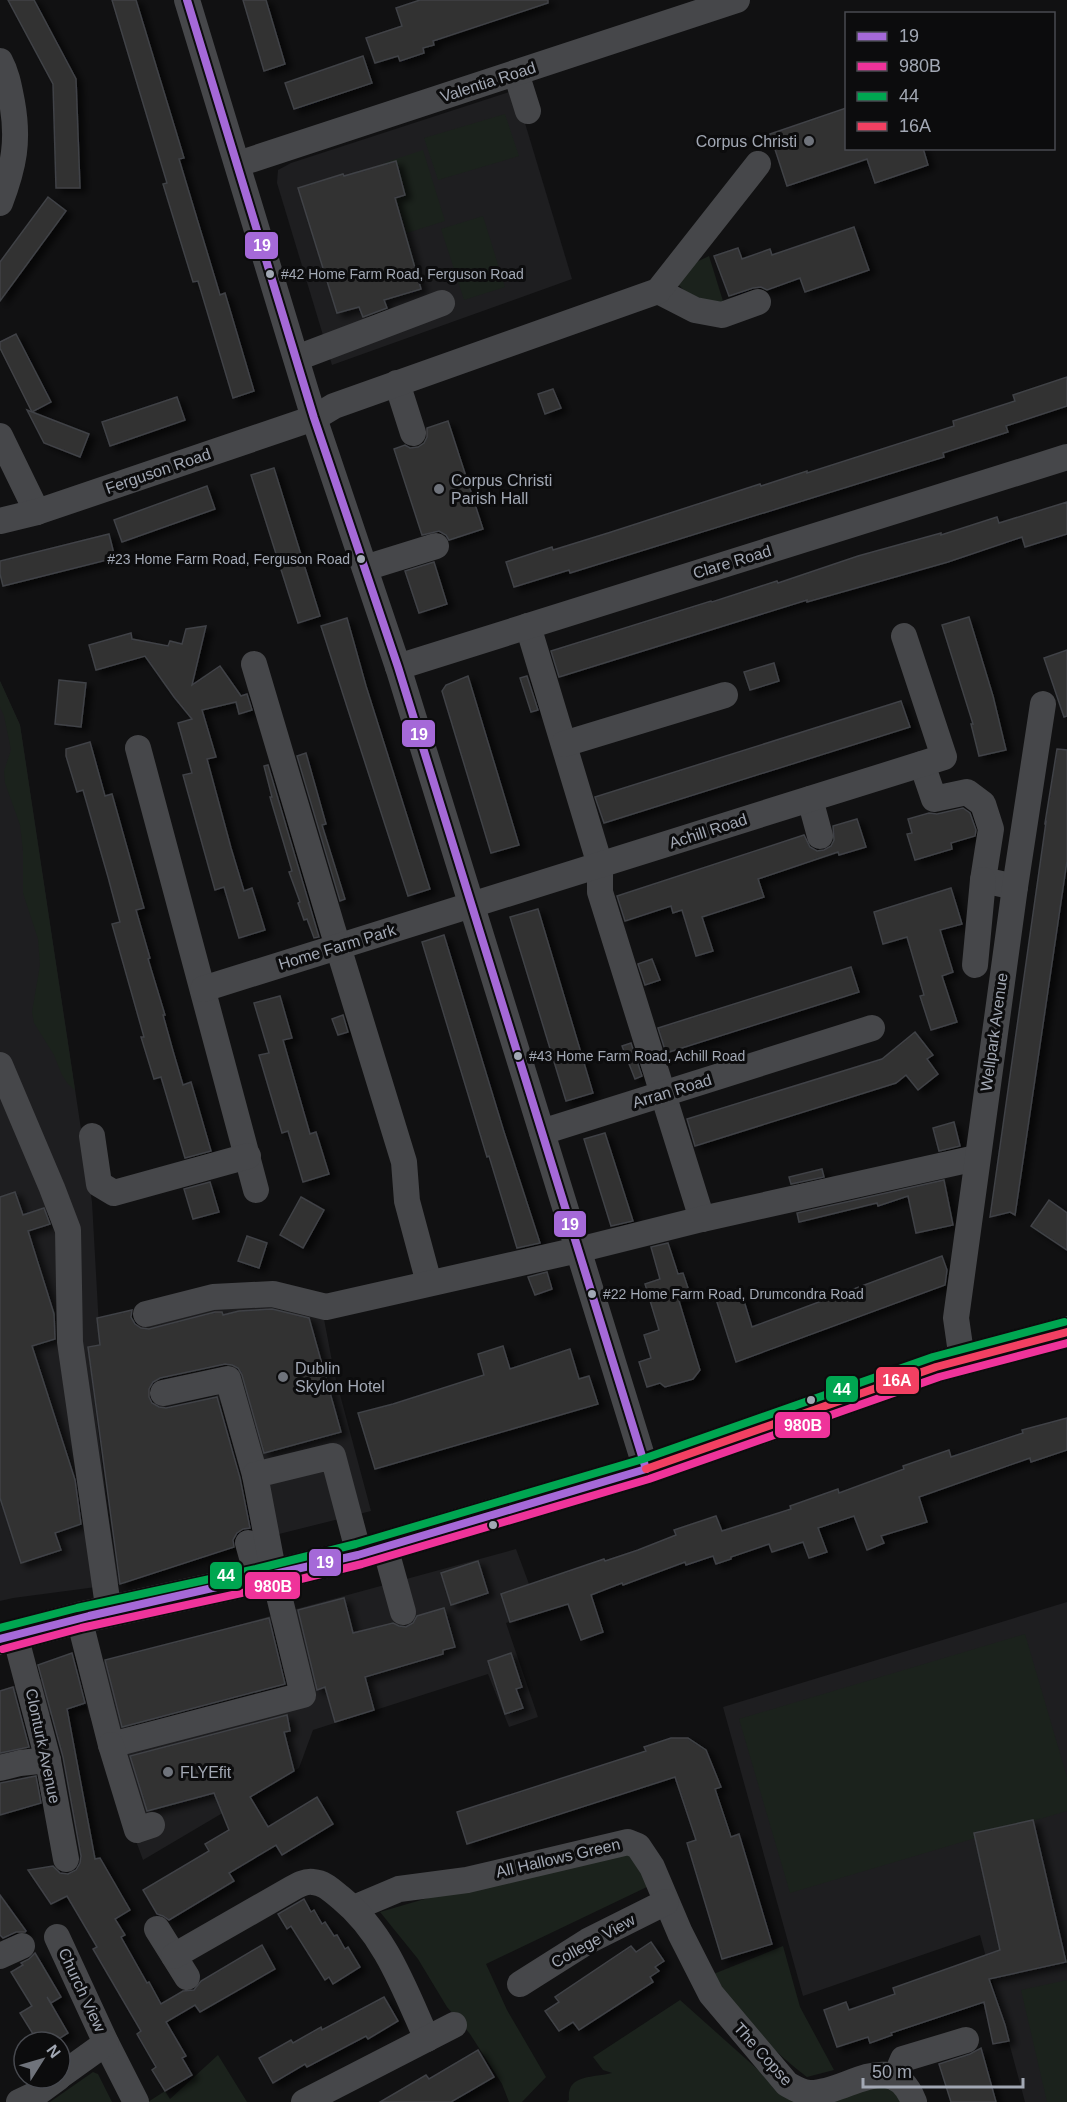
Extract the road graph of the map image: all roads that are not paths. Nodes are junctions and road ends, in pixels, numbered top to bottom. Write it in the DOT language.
graph roads {
  1 [pos="187,0"];
  2 [pos="737,0"];
  3 [pos="0,61"];
  4 [pos="516,73"];
  5 [pos="528,111"];
  6 [pos="238,164"];
  7 [pos="758,164"];
  8 [pos="0,203"];
  9 [pos="658,291"];
  10 [pos="758,302"];
  11 [pos="442,303"];
  12 [pos="297,358"];
  13 [pos="398,383"];
  14 [pos="314,418"];
  15 [pos="413,433"];
  16 [pos="0,436"];
  17 [pos="1067,457"];
  18 [pos="37,512"];
  19 [pos="0,521"];
  20 [pos="436,546"];
  21 [pos="365,568"];
  22 [pos="528,626"];
  23 [pos="904,636"];
  24 [pos="254,664"];
  25 [pos="398,667"];
  26 [pos="725,696"];
  27 [pos="1043,704"];
  28 [pos="564,744"];
  29 [pos="138,748"];
  30 [pos="933,760"];
  31 [pos="810,799"];
  32 [pos="820,836"];
  33 [pos="600,865"];
  34 [pos="983,880"];
  35 [pos="1015,887"];
  36 [pos="472,906"];
  37 [pos="338,947"];
  38 [pos="975,965"];
  39 [pos="203,988"];
  40 [pos="872,1028"];
  41 [pos="0,1065"];
  42 [pos="664,1094"];
  43 [pos="542,1132"];
  44 [pos="92,1136"];
  45 [pos="248,1156"];
  46 [pos="976,1158"];
  47 [pos="256,1190"];
  48 [pos="702,1220"];
  49 [pos="578,1250"];
  50 [pos="429,1283"];
  51 [pos="146,1314"];
  52 [pos="1067,1332"];
  53 [pos="962,1360"];
  54 [pos="163,1393"];
  55 [pos="646,1469"];
  56 [pos="255,1475"];
  57 [pos="248,1543"];
  58 [pos="372,1551"];
  59 [pos="266,1577"];
  60 [pos="403,1612"];
  61 [pos="94,1615"];
  62 [pos="8,1637"];
  63 [pos="111,1745"];
  64 [pos="48,1760"];
  65 [pos="0,1768"];
  66 [pos="152,1825"];
  67 [pos="66,1859"];
  68 [pos="666,1902"];
  69 [pos="354,1908"];
  70 [pos="157,1929"];
  71 [pos="57,1937"];
  72 [pos="520,1983"];
  73 [pos="711,1994"];
  74 [pos="454,2025"];
  75 [pos="427,2039"];
  76 [pos="966,2040"];
  77 [pos="106,2043"];
  78 [pos="72,2068"];
  79 [pos="895,2078"];
  80 [pos="41,2090"];
  81 [pos="19,2102"];
  82 [pos="136,2102"];
  83 [pos="304,2102"];
  84 [pos="914,2102"];
  1 -- 6 [label="street"];
  2 -- 4 [label="street, Valentia Road"];
  3 -- 8 [label="street"];
  4 -- 5 [label="street"];
  4 -- 6 [label="street, Valentia Road"];
  6 -- 12 [label="street"];
  7 -- 9 [label="street"];
  9 -- 10 [label="street"];
  9 -- 13 [label="street, Ferguson Road"];
  11 -- 12 [label="street"];
  12 -- 14 [label="street"];
  13 -- 14 [label="street, Ferguson Road"];
  13 -- 15 [label="street"];
  14 -- 18 [label="street, Ferguson Road"];
  14 -- 21 [label="street"];
  16 -- 18 [label="street"];
  17 -- 22 [label="street, Clare Road"];
  18 -- 19 [label="street, Ferguson Road"];
  20 -- 21 [label="street"];
  21 -- 25 [label="street"];
  22 -- 25 [label="street, Clare Road"];
  22 -- 28 [label="street"];
  23 -- 30 [label="street"];
  24 -- 37 [label="street"];
  25 -- 36 [label="street"];
  26 -- 28 [label="street"];
  27 -- 35 [label="street, Wellpark Avenue"];
  28 -- 33 [label="street"];
  29 -- 39 [label="street"];
  30 -- 31 [label="street, Achill Road"];
  30 -- 34 [label="street"];
  31 -- 32 [label="street"];
  31 -- 33 [label="street, Achill Road"];
  33 -- 36 [label="street, Achill Road"];
  33 -- 42 [label="street"];
  34 -- 35 [label="street"];
  34 -- 38 [label="street"];
  35 -- 46 [label="street, Wellpark Avenue"];
  36 -- 37 [label="street, Home Farm Park"];
  36 -- 43 [label="street"];
  37 -- 39 [label="street, Home Farm Park"];
  37 -- 50 [label="street"];
  39 -- 45 [label="street"];
  40 -- 42 [label="street, Arran Road"];
  41 -- 61 [label="street"];
  42 -- 43 [label="street, Arran Road"];
  42 -- 48 [label="street"];
  43 -- 49 [label="street"];
  44 -- 45 [label="street"];
  45 -- 47 [label="street"];
  46 -- 48 [label="street"];
  46 -- 53 [label="street, Wellpark Avenue"];
  48 -- 49 [label="street"];
  49 -- 50 [label="street"];
  49 -- 55 [label="street"];
  50 -- 51 [label="street"];
  52 -- 53 [label="main road"];
  53 -- 55 [label="main road"];
  54 -- 56 [label="street"];
  55 -- 58 [label="main road"];
  56 -- 58 [label="street"];
  56 -- 59 [label="street"];
  57 -- 59 [label="street"];
  58 -- 59 [label="main road"];
  58 -- 60 [label="street"];
  59 -- 61 [label="main road"];
  59 -- 63 [label="street"];
  61 -- 62 [label="main road"];
  61 -- 63 [label="street"];
  62 -- 64 [label="street, Clonturk Avenue"];
  63 -- 66 [label="street"];
  64 -- 65 [label="street"];
  64 -- 67 [label="street, Clonturk Avenue"];
  68 -- 69 [label="street, All Hallows Green"];
  68 -- 72 [label="street, College View"];
  68 -- 73 [label="street, All Hallows Green"];
  69 -- 70 [label="street"];
  69 -- 75 [label="street"];
  71 -- 77 [label="street, Church View"];
  73 -- 79 [label="street, The Copse"];
  74 -- 75 [label="street"];
  75 -- 83 [label="street"];
  76 -- 79 [label="street"];
  77 -- 78 [label="street, Church View"];
  77 -- 82 [label="street, Church View"];
  79 -- 84 [label="street"];
  80 -- 81 [label="street, Church View"];
}
